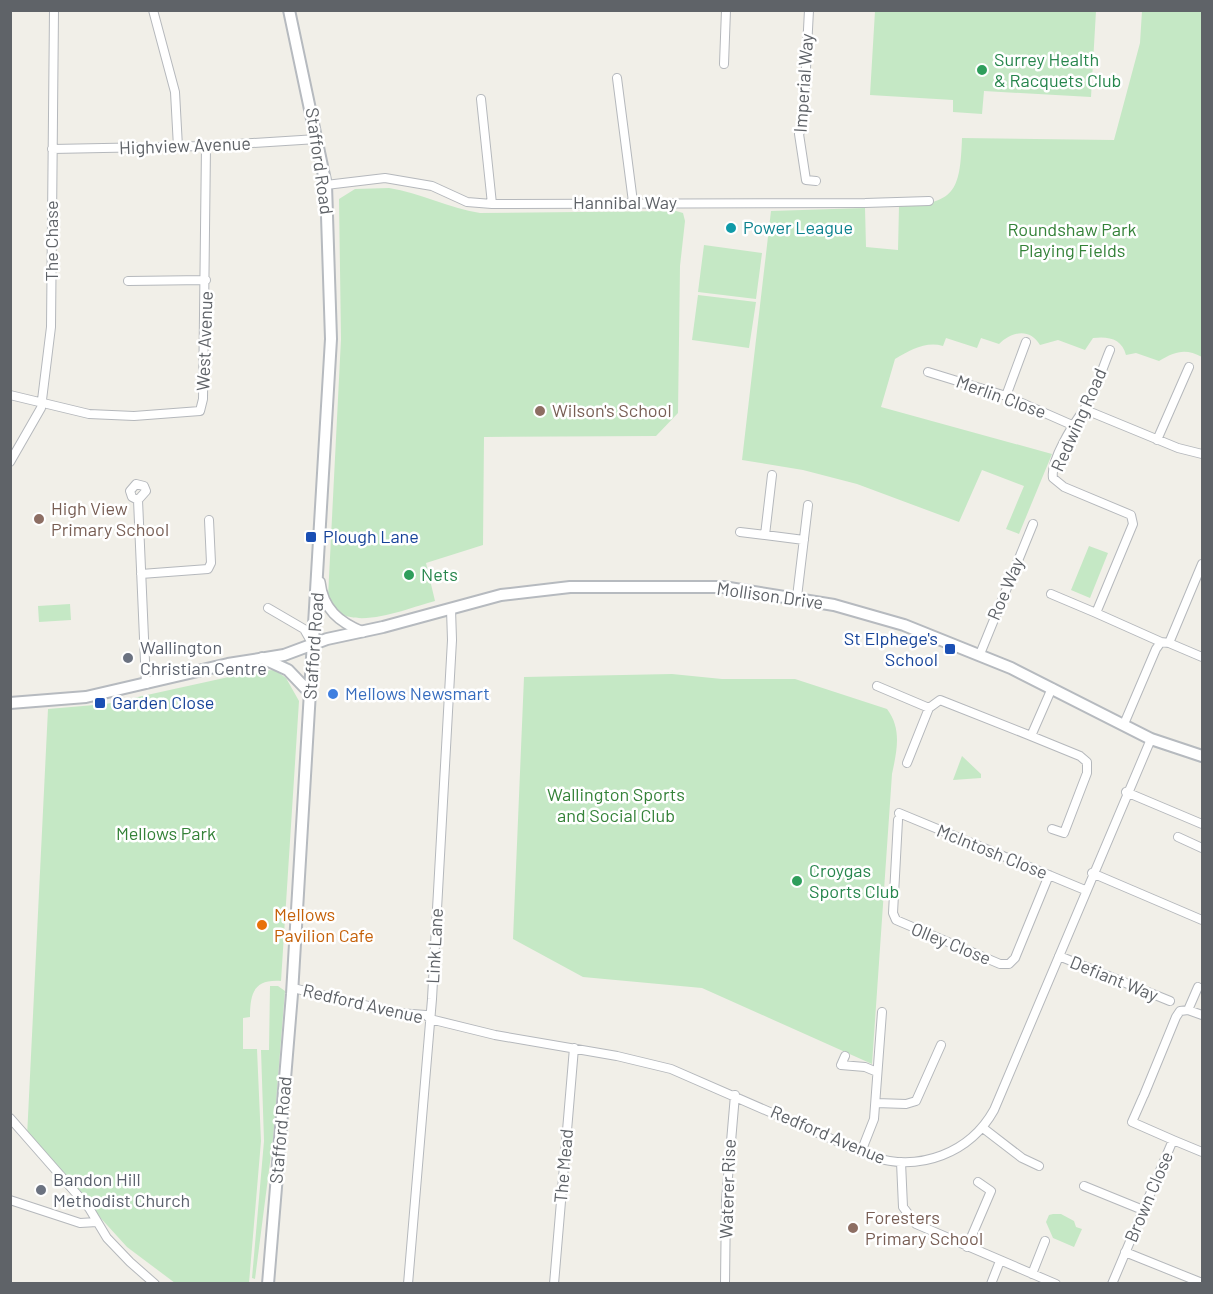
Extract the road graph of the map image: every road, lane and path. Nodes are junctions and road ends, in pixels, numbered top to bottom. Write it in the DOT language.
graph roads {
  1 [pos="54,10"];
  2 [pos="153,10"];
  3 [pos="289,10"];
  4 [pos="726,10"];
  5 [pos="808,10"];
  6 [pos="724,64"];
  7 [pos="616,78"];
  8 [pos="481,99"];
  9 [pos="317,139"];
  10 [pos="206,146"];
  11 [pos="178,147"];
  12 [pos="52,149"];
  13 [pos="816,181"];
  14 [pos="326,185"];
  15 [pos="928,201"];
  16 [pos="633,202"];
  17 [pos="492,204"];
  18 [pos="206,280"];
  19 [pos="128,281"];
  20 [pos="1026,342"];
  21 [pos="1110,350"];
  22 [pos="1188,367"];
  23 [pos="928,372"];
  24 [pos="10,395"];
  25 [pos="1006,396"];
  26 [pos="42,404"];
  27 [pos="1083,412"];
  28 [pos="1072,425"];
  29 [pos="1157,440"];
  30 [pos="1203,454"];
  31 [pos="10,462"];
  32 [pos="772,475"];
  33 [pos="138,500"];
  34 [pos="808,505"];
  35 [pos="209,520"];
  36 [pos="1033,524"];
  37 [pos="740,532"];
  38 [pos="765,535"];
  39 [pos="804,540"];
  40 [pos="1203,564"];
  41 [pos="319,571"];
  42 [pos="141,574"];
  43 [pos="1051,594"];
  44 [pos="797,597"];
  45 [pos="268,608"];
  46 [pos="451,609"];
  47 [pos="1095,613"];
  48 [pos="363,632"];
  49 [pos="312,643"];
  50 [pos="1165,643"];
  51 [pos="980,654"];
  52 [pos="1203,657"];
  53 [pos="261,658"];
  54 [pos="146,684"];
  55 [pos="877,686"];
  56 [pos="1052,688"];
  57 [pos="310,693"];
  58 [pos="10,703"];
  59 [pos="929,708"];
  60 [pos="1124,724"];
  61 [pos="1031,736"];
  62 [pos="1151,739"];
  63 [pos="1203,756"];
  64 [pos="907,763"];
  65 [pos="1126,792"];
  66 [pos="898,816"];
  67 [pos="1203,824"];
  68 [pos="1052,829"];
  69 [pos="1178,837"];
  70 [pos="1203,848"];
  71 [pos="1092,873"];
  72 [pos="1049,875"];
  73 [pos="1085,890"];
  74 [pos="1203,920"];
  75 [pos="1059,956"];
  76 [pos="1198,987"];
  77 [pos="293,988"];
  78 [pos="1170,1001"];
  79 [pos="1188,1010"];
  80 [pos="882,1012"];
  81 [pos="1203,1015"];
  82 [pos="430,1020"];
  83 [pos="941,1045"];
  84 [pos="574,1048"];
  85 [pos="845,1056"];
  86 [pos="878,1072"];
  87 [pos="735,1095"];
  88 [pos="876,1103"];
  89 [pos="10,1118"];
  90 [pos="982,1128"];
  91 [pos="1173,1140"];
  92 [pos="861,1152"];
  93 [pos="1203,1152"];
  94 [pos="901,1162"];
  95 [pos="1038,1166"];
  96 [pos="978,1182"];
  97 [pos="1084,1186"];
  98 [pos="10,1200"];
  99 [pos="1143,1210"];
  100 [pos="97,1222"];
  101 [pos="1045,1241"];
  102 [pos="967,1247"];
  103 [pos="1125,1252"];
  104 [pos="1000,1261"];
  105 [pos="1032,1274"];
  106 [pos="1203,1282"];
  107 [pos="155,1284"];
  108 [pos="268,1284"];
  109 [pos="408,1284"];
  110 [pos="554,1284"];
  111 [pos="725,1284"];
  112 [pos="991,1284"];
  113 [pos="1056,1284"];
  114 [pos="1112,1284"];
  1 -- 12 [label="street, The Chase"];
  2 -- 11 [label="street"];
  3 -- 9 [label="main road, Stafford Road"];
  4 -- 6 [label="street"];
  5 -- 13 [label="street, Imperial Way"];
  7 -- 16 [label="street"];
  8 -- 17 [label="street"];
  9 -- 10 [label="street, Highview Avenue"];
  9 -- 14 [label="main road, Stafford Road"];
  10 -- 11 [label="street, Highview Avenue"];
  10 -- 18 [label="street, West Avenue"];
  11 -- 12 [label="street, Highview Avenue"];
  12 -- 26 [label="street, The Chase"];
  14 -- 17 [label="street, Hannibal Way"];
  14 -- 41 [label="main road, Stafford Road"];
  15 -- 16 [label="street, Hannibal Way"];
  16 -- 17 [label="street, Hannibal Way"];
  18 -- 19 [label="street"];
  18 -- 26 [label="street, West Avenue"];
  20 -- 25 [label="street"];
  21 -- 27 [label="street, Redwing Road"];
  22 -- 29 [label="street"];
  23 -- 25 [label="street, Merlin Close"];
  24 -- 26 [label="street"];
  25 -- 28 [label="street, Merlin Close"];
  26 -- 31 [label="street, The Chase"];
  27 -- 28 [label="street, Redwing Road"];
  27 -- 29 [label="street"];
  28 -- 47 [label="street, Redwing Road"];
  29 -- 30 [label="street"];
  32 -- 38 [label="street"];
  33 -- 42 [label="street"];
  34 -- 39 [label="street"];
  35 -- 42 [label="street"];
  36 -- 51 [label="street, Roe Way"];
  37 -- 38 [label="street"];
  38 -- 39 [label="street"];
  39 -- 44 [label="street"];
  40 -- 50 [label="street"];
  41 -- 48 [label="street"];
  41 -- 49 [label="main road, Stafford Road"];
  42 -- 54 [label="street"];
  43 -- 47 [label="street"];
  44 -- 46 [label="main road, Mollison Drive"];
  44 -- 51 [label="main road, Mollison Drive"];
  45 -- 49 [label="street"];
  46 -- 48 [label="main road, Mollison Drive"];
  46 -- 82 [label="street, Link Lane"];
  47 -- 50 [label="street"];
  48 -- 49 [label="main road, Mollison Drive"];
  49 -- 53 [label="main road"];
  49 -- 57 [label="main road, Stafford Road"];
  50 -- 52 [label="street"];
  50 -- 60 [label="street"];
  51 -- 56 [label="main road, Mollison Drive"];
  53 -- 54 [label="main road"];
  53 -- 57 [label="main road"];
  54 -- 58 [label="main road"];
  55 -- 59 [label="street"];
  56 -- 60 [label="main road, Mollison Drive"];
  56 -- 61 [label="street"];
  57 -- 77 [label="main road, Stafford Road"];
  59 -- 61 [label="street"];
  59 -- 64 [label="street"];
  60 -- 62 [label="main road, Mollison Drive"];
  61 -- 68 [label="street"];
  62 -- 63 [label="main road, Mollison Drive"];
  62 -- 65 [label="street, Redford Avenue"];
  65 -- 67 [label="street"];
  65 -- 71 [label="street, Redford Avenue"];
  66 -- 72 [label="street, McIntosh Close"];
  66 -- 72 [label="street, Olley Close"];
  69 -- 70 [label="street"];
  71 -- 73 [label="street, Redford Avenue"];
  71 -- 74 [label="street"];
  72 -- 73 [label="street, McIntosh Close"];
  73 -- 75 [label="street, Redford Avenue"];
  75 -- 78 [label="street, Defiant Way"];
  75 -- 90 [label="street, Redford Avenue"];
  76 -- 79 [label="street"];
  77 -- 82 [label="street, Redford Avenue"];
  77 -- 108 [label="main road, Stafford Road"];
  79 -- 81 [label="street"];
  79 -- 91 [label="street"];
  80 -- 86 [label="street"];
  82 -- 84 [label="street, Redford Avenue"];
  82 -- 109 [label="street, Link Lane"];
  83 -- 88 [label="street"];
  84 -- 87 [label="street, Redford Avenue"];
  84 -- 110 [label="street, The Mead"];
  85 -- 86 [label="street"];
  86 -- 88 [label="street"];
  87 -- 92 [label="street, Redford Avenue"];
  87 -- 111 [label="street, Waterer Rise"];
  88 -- 92 [label="street"];
  89 -- 100 [label="street"];
  90 -- 94 [label="street, Redford Avenue"];
  90 -- 95 [label="street"];
  91 -- 93 [label="street, Brown Close"];
  91 -- 99 [label="street, Brown Close"];
  92 -- 94 [label="street, Redford Avenue"];
  94 -- 102 [label="street"];
  96 -- 102 [label="street"];
  97 -- 99 [label="street"];
  98 -- 100 [label="street"];
  99 -- 103 [label="street, Brown Close"];
  100 -- 107 [label="street"];
  101 -- 105 [label="street"];
  102 -- 104 [label="street"];
  103 -- 106 [label="street"];
  103 -- 114 [label="street, Brown Close"];
  104 -- 105 [label="street"];
  104 -- 112 [label="street"];
  105 -- 113 [label="street"];
}
